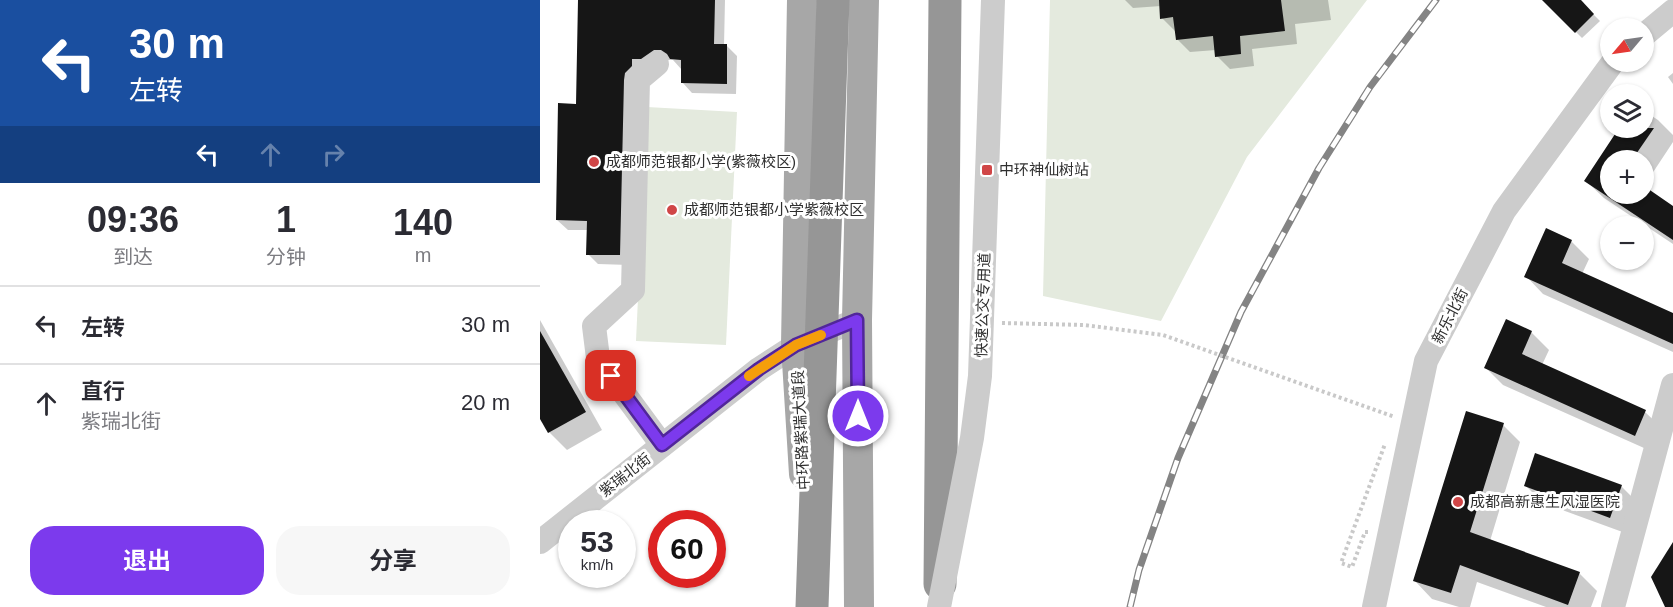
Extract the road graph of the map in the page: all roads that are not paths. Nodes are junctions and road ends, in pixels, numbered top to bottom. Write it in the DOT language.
graph roads {
  1 [pos="802,0"];
  2 [pos="833,0"];
  3 [pos="864,0"];
  4 [pos="945,0"];
  5 [pos="993,0"];
  6 [pos="1673,11"];
  7 [pos="1654,27"];
  8 [pos="657,64"];
  9 [pos="1606,72"];
  10 [pos="857,320"];
  11 [pos="796,345"];
  12 [pos="1673,385"];
  13 [pos="662,445"];
  14 [pos="540,542"];
  15 [pos="812,607"];
  16 [pos="859,607"];
  17 [pos="939,607"];
  18 [pos="1374,607"];
  19 [pos="1613,607"];
  1 -- 11 [label="main road, 中环路紫瑞大道段"];
  2 -- 15 [label="highway, bridge"];
  3 -- 10 [label="main road"];
  4 -- 17 [label="highway, bridge"];
  5 -- 17 [label="street, 快速公交专用道, bridge"];
  6 -- 7 [label="street"];
  8 -- 13 [label="street"];
  9 -- 18 [label="street, 新乐北街"];
  10 -- 11 [label="street, 紫瑞北街"];
  10 -- 16 [label="main road"];
  11 -- 13 [label="street, 紫瑞北街"];
  11 -- 15 [label="main road, 中环路紫瑞大道段"];
  12 -- 19 [label="street"];
  13 -- 14 [label="street, 紫瑞北街"];
}
